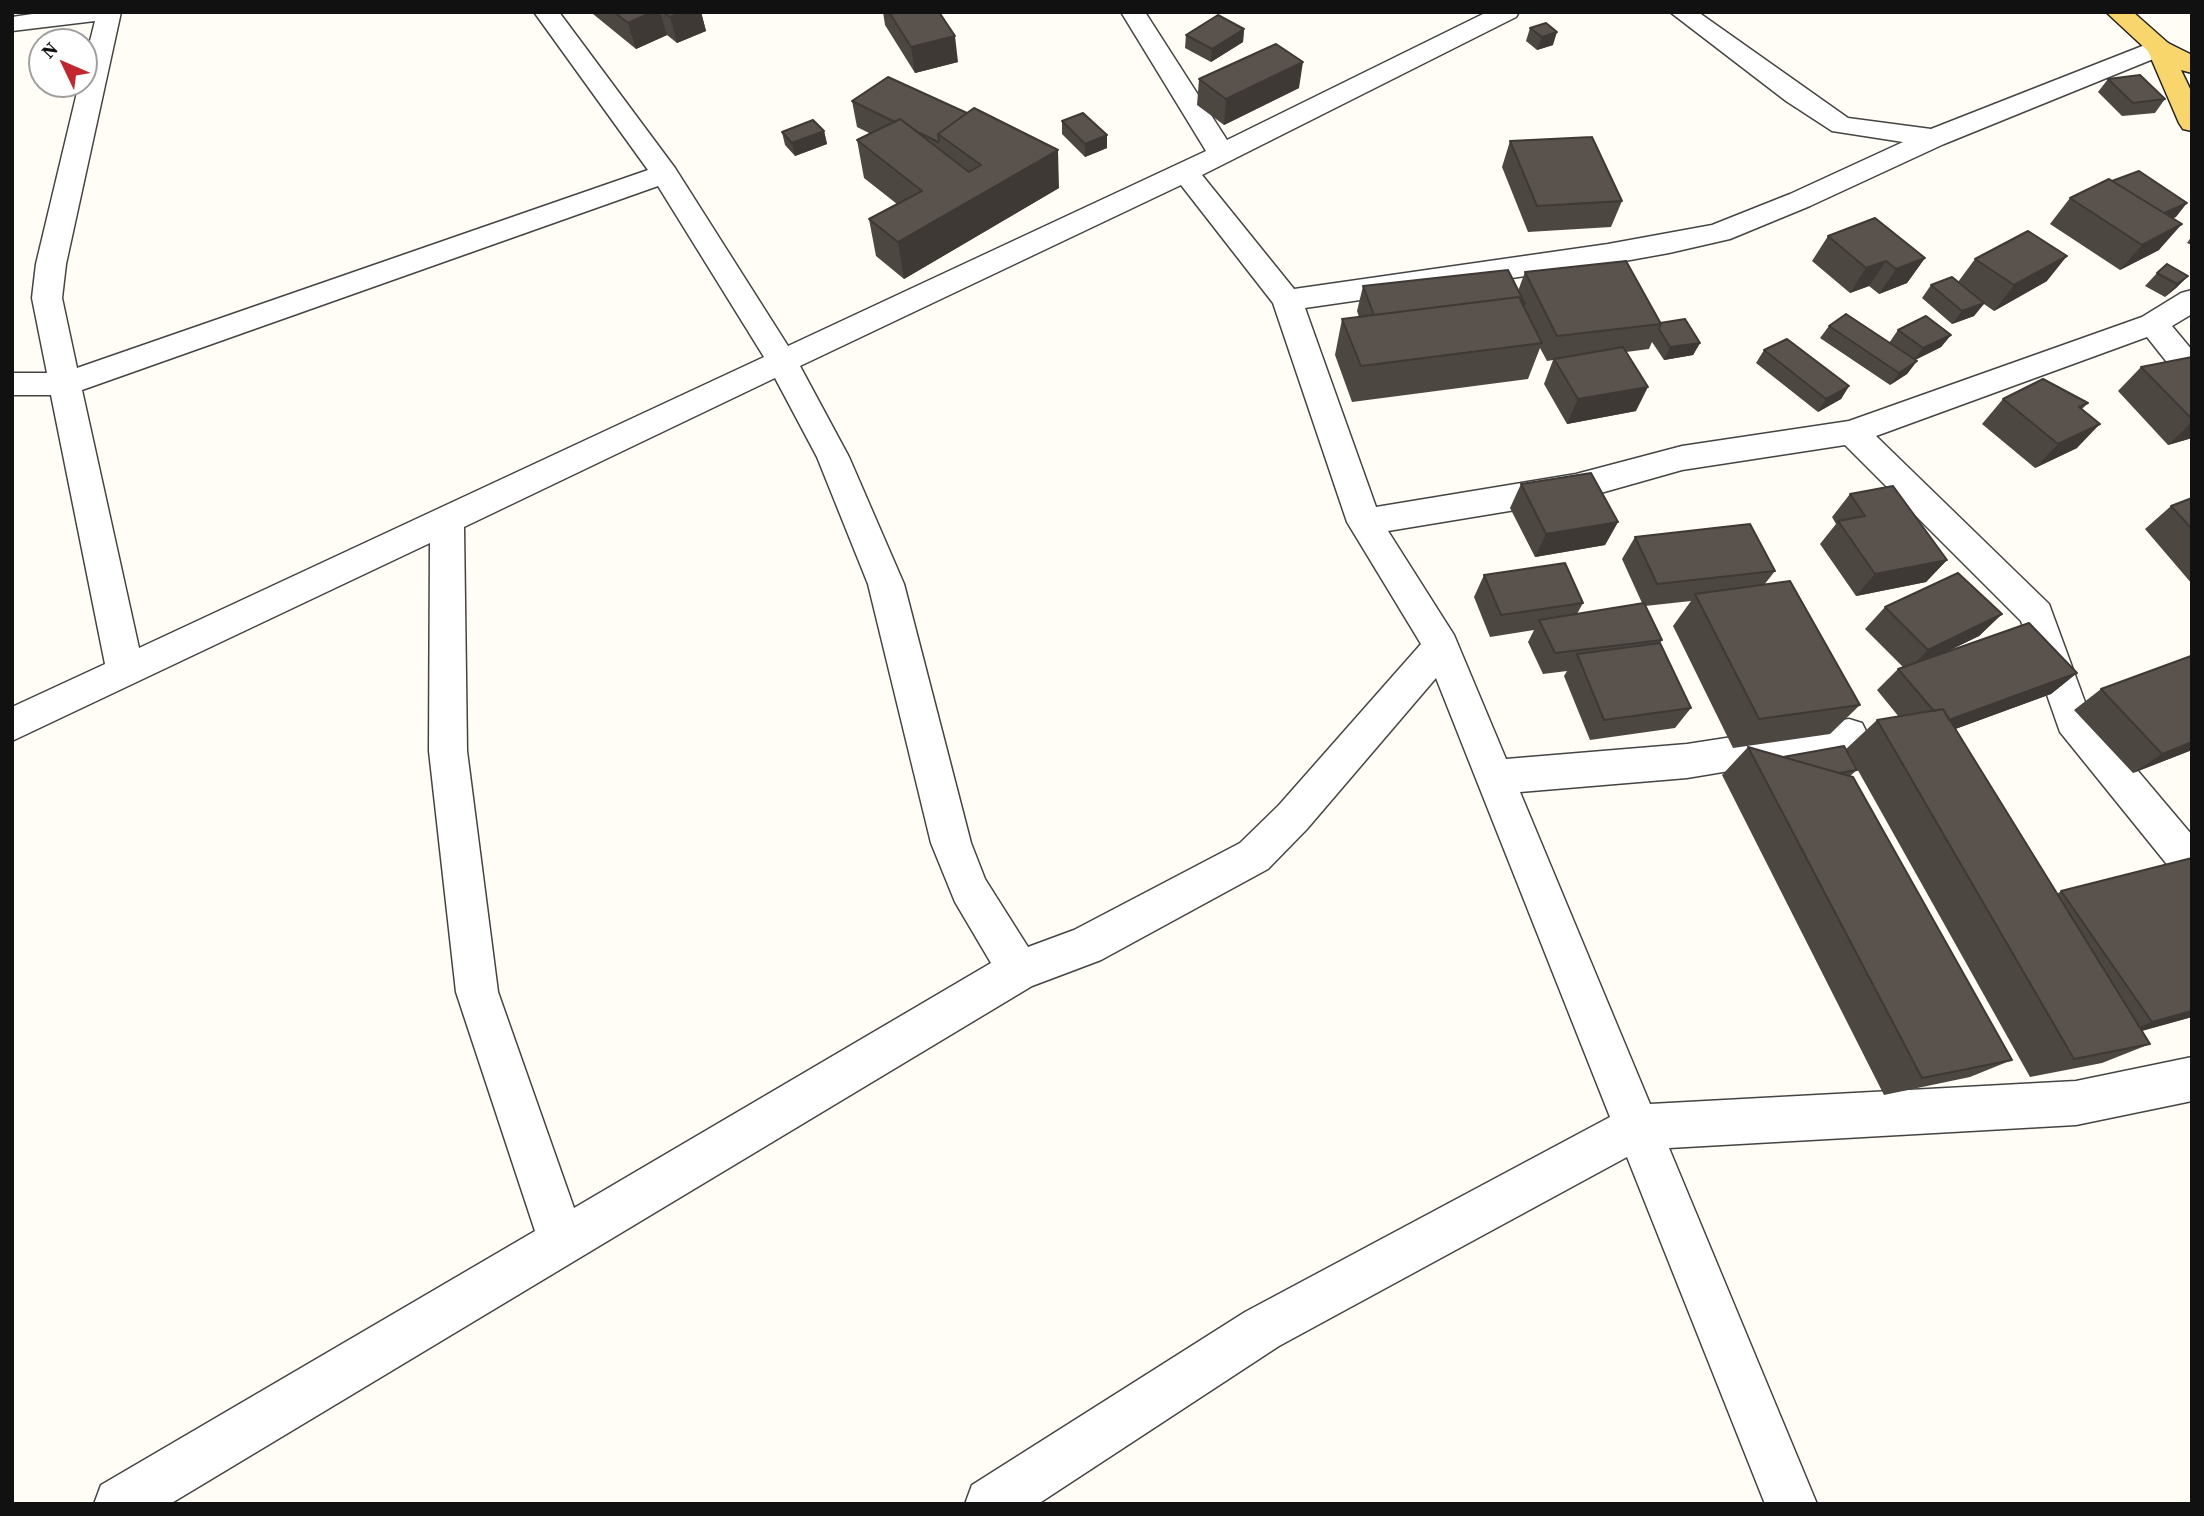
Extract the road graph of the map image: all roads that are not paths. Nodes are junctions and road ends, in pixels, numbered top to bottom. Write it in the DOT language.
graph roads {
  1 [pos="108,12"];
  2 [pos="546,12"];
  3 [pos="1133,12"];
  4 [pos="1507,12"];
  5 [pos="1682,12"];
  6 [pos="2118,12"];
  7 [pos="12,24"];
  8 [pos="2159,48"];
  9 [pos="2192,65"];
  10 [pos="2192,123"];
  11 [pos="1934,138"];
  12 [pos="1221,152"];
  13 [pos="1185,172"];
  14 [pos="665,174"];
  15 [pos="1287,300"];
  16 [pos="2192,300"];
  17 [pos="2153,324"];
  18 [pos="783,363"];
  19 [pos="2192,372"];
  20 [pos="12,384"];
  21 [pos="65,384"];
  22 [pos="1852,432"];
  23 [pos="447,520"];
  24 [pos="1364,522"];
  25 [pos="1441,646"];
  26 [pos="125,671"];
  27 [pos="12,725"];
  28 [pos="1849,735"];
  29 [pos="1496,777"];
  30 [pos="2192,865"];
  31 [pos="1019,970"];
  32 [pos="2192,1079"];
  33 [pos="1637,1127"];
  34 [pos="562,1241"];
  35 [pos="120,1504"];
  36 [pos="991,1504"];
  37 [pos="1791,1504"];
  1 -- 7 [label="street"];
  1 -- 21 [label="street"];
  2 -- 14 [label="street"];
  3 -- 12 [label="street"];
  4 -- 12 [label="street"];
  5 -- 11 [label="street"];
  6 -- 8 [label="main road"];
  8 -- 9 [label="main road"];
  8 -- 10 [label="main road"];
  8 -- 11 [label="street"];
  11 -- 15 [label="street"];
  12 -- 13 [label="street"];
  13 -- 15 [label="street"];
  13 -- 18 [label="street"];
  14 -- 18 [label="street"];
  14 -- 21 [label="street"];
  15 -- 24 [label="street"];
  16 -- 17 [label="street"];
  17 -- 19 [label="street"];
  17 -- 22 [label="street"];
  18 -- 23 [label="street"];
  18 -- 31 [label="street"];
  20 -- 21 [label="street"];
  21 -- 26 [label="street"];
  22 -- 24 [label="street"];
  22 -- 30 [label="street"];
  23 -- 26 [label="street"];
  23 -- 34 [label="street"];
  24 -- 25 [label="street"];
  25 -- 29 [label="street"];
  25 -- 31 [label="street"];
  26 -- 27 [label="street"];
  28 -- 29 [label="street"];
  29 -- 33 [label="street"];
  31 -- 34 [label="street"];
  32 -- 33 [label="street"];
  33 -- 36 [label="street"];
  33 -- 37 [label="street"];
  34 -- 35 [label="street"];
}
